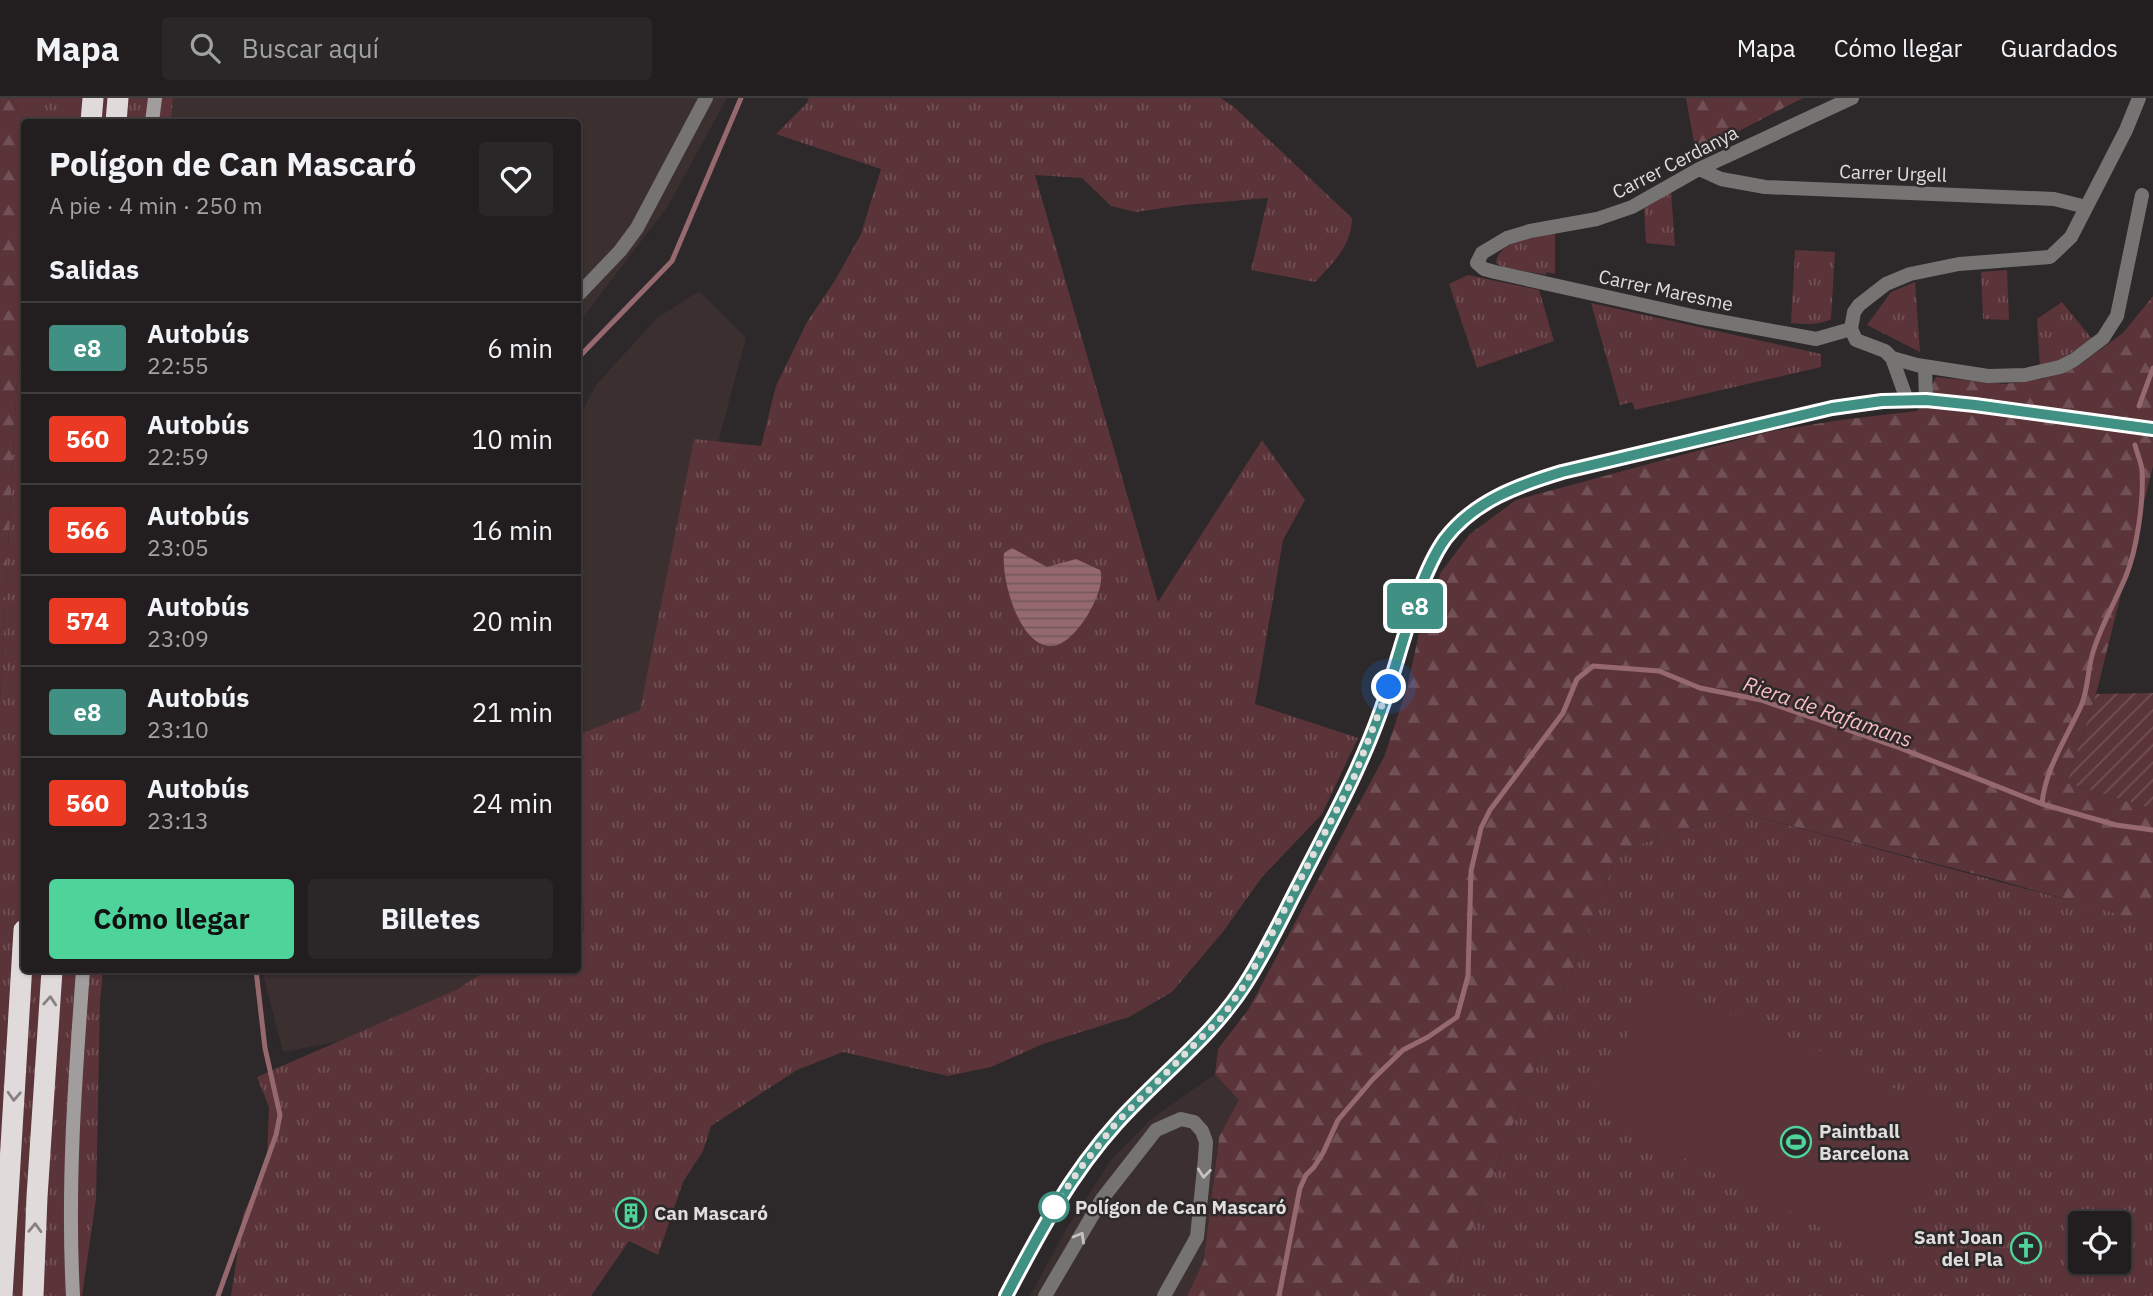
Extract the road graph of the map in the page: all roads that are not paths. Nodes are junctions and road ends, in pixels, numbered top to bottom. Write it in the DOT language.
graph roads {
  1 [pos="93,98"];
  2 [pos="118,98"];
  3 [pos="155,98"];
  4 [pos="698,98"];
  5 [pos="705,98"];
  6 [pos="1852,98"];
  7 [pos="2139,98"];
  8 [pos="91,119"];
  9 [pos="116,119"];
  10 [pos="152,119"];
  11 [pos="1699,169"];
  12 [pos="2142,195"];
  13 [pos="2087,207"];
  14 [pos="1476,263"];
  15 [pos="581,292"];
  16 [pos="1851,329"];
  17 [pos="1892,358"];
  18 [pos="1925,367"];
  19 [pos="1907,400"];
  20 [pos="1926,400"];
  21 [pos="2153,429"];
  22 [pos="22,973"];
  23 [pos="52,973"];
  24 [pos="83,973"];
  25 [pos="11,1154"];
  26 [pos="0,1217"];
  27 [pos="2,1296"];
  28 [pos="33,1296"];
  29 [pos="73,1296"];
  30 [pos="1006,1296"];
  31 [pos="1045,1296"];
  32 [pos="1164,1296"];
  1 -- 8 [label="highway"];
  2 -- 9 [label="highway"];
  3 -- 10 [label="main road"];
  4 -- 5 [label="street"];
  5 -- 15 [label="street"];
  6 -- 11 [label="street, Carrer Cerdanya"];
  7 -- 13 [label="street"];
  11 -- 13 [label="street, Carrer Urgell"];
  11 -- 14 [label="street, Carrer Cerdanya"];
  12 -- 18 [label="street"];
  13 -- 16 [label="street"];
  14 -- 16 [label="street, Carrer Maresme"];
  16 -- 17 [label="street"];
  17 -- 18 [label="street"];
  17 -- 19 [label="street"];
  18 -- 20 [label="street"];
  19 -- 20 [label="main road"];
  19 -- 30 [label="main road"];
  20 -- 21 [label="main road"];
  22 -- 25 [label="highway, one-way"];
  28 -- 23 [label="highway, one-way"];
  24 -- 29 [label="main road"];
  25 -- 26 [label="highway"];
  25 -- 27 [label="highway"];
  31 -- 32 [label="street, one-way"];
}
